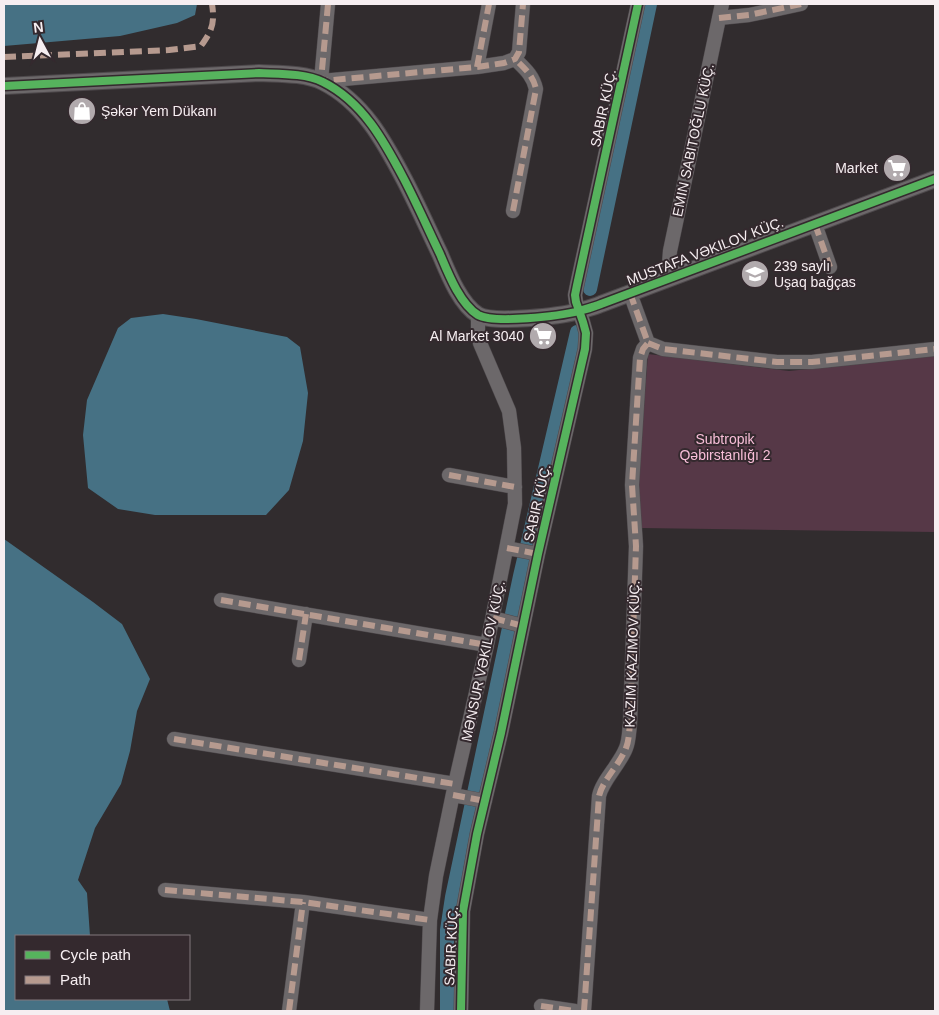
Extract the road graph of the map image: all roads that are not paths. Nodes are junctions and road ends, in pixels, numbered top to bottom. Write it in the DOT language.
graph roads {
  1 [pos="328,4"];
  2 [pos="489,4"];
  3 [pos="523,4"];
  4 [pos="638,4"];
  5 [pos="722,4"];
  6 [pos="801,4"];
  7 [pos="719,18"];
  8 [pos="515,59"];
  9 [pos="478,67"];
  10 [pos="321,81"];
  11 [pos="4,86"];
  12 [pos="935,178"];
  13 [pos="513,211"];
  14 [pos="815,224"];
  15 [pos="830,266"];
  16 [pos="672,277"];
  17 [pos="630,293"];
  18 [pos="579,311"];
  19 [pos="478,315"];
  20 [pos="648,343"];
  21 [pos="935,349"];
  22 [pos="449,475"];
  23 [pos="515,487"];
  24 [pos="507,548"];
  25 [pos="538,554"];
  26 [pos="221,600"];
  27 [pos="306,614"];
  28 [pos="493,618"];
  29 [pos="523,626"];
  30 [pos="487,645"];
  31 [pos="299,660"];
  32 [pos="174,739"];
  33 [pos="454,789"];
  34 [pos="485,801"];
  35 [pos="165,890"];
  36 [pos="303,902"];
  37 [pos="430,920"];
  38 [pos="541,1006"];
  39 [pos="289,1011"];
  40 [pos="427,1011"];
  41 [pos="460,1011"];
  42 [pos="574,1011"];
  43 [pos="584,1011"];
  1 -- 10 [label="street"];
  2 -- 9 [label="street"];
  3 -- 8 [label="street"];
  4 -- 18 [label="street, SABIR KÜÇ."];
  5 -- 7 [label="street, EMIN SABITOĞLU KÜÇ."];
  6 -- 7 [label="street"];
  7 -- 16 [label="street, EMIN SABITOĞLU KÜÇ."];
  8 -- 9 [label="street"];
  8 -- 13 [label="street"];
  9 -- 10 [label="street"];
  10 -- 11 [label="street"];
  10 -- 19 [label="street"];
  12 -- 14 [label="street, MUSTAFA VƏKILOV KÜÇ."];
  14 -- 15 [label="street"];
  14 -- 16 [label="street, MUSTAFA VƏKILOV KÜÇ."];
  16 -- 17 [label="street, MUSTAFA VƏKILOV KÜÇ."];
  17 -- 18 [label="street, MUSTAFA VƏKILOV KÜÇ."];
  17 -- 20 [label="street"];
  18 -- 19 [label="street, MUSTAFA VƏKILOV KÜÇ."];
  18 -- 25 [label="street, SABIR KÜÇ."];
  19 -- 23 [label="street, MƏNSUR VƏKILOV KÜÇ."];
  20 -- 21 [label="street"];
  20 -- 43 [label="street"];
  22 -- 23 [label="street"];
  23 -- 24 [label="street, MƏNSUR VƏKILOV KÜÇ."];
  24 -- 25 [label="street"];
  24 -- 28 [label="street, MƏNSUR VƏKILOV KÜÇ."];
  25 -- 29 [label="street, SABIR KÜÇ."];
  26 -- 27 [label="street"];
  27 -- 30 [label="street"];
  27 -- 31 [label="street"];
  28 -- 29 [label="street"];
  28 -- 30 [label="street, MƏNSUR VƏKILOV KÜÇ."];
  29 -- 34 [label="street, SABIR KÜÇ."];
  30 -- 33 [label="street, MƏNSUR VƏKILOV KÜÇ."];
  32 -- 33 [label="street"];
  33 -- 34 [label="street"];
  33 -- 37 [label="street, MƏNSUR VƏKILOV KÜÇ."];
  34 -- 41 [label="street, SABIR KÜÇ."];
  35 -- 36 [label="street"];
  36 -- 37 [label="street"];
  36 -- 39 [label="street"];
  37 -- 40 [label="street, MƏNSUR VƏKILOV KÜÇ."];
  38 -- 42 [label="street"];
}
